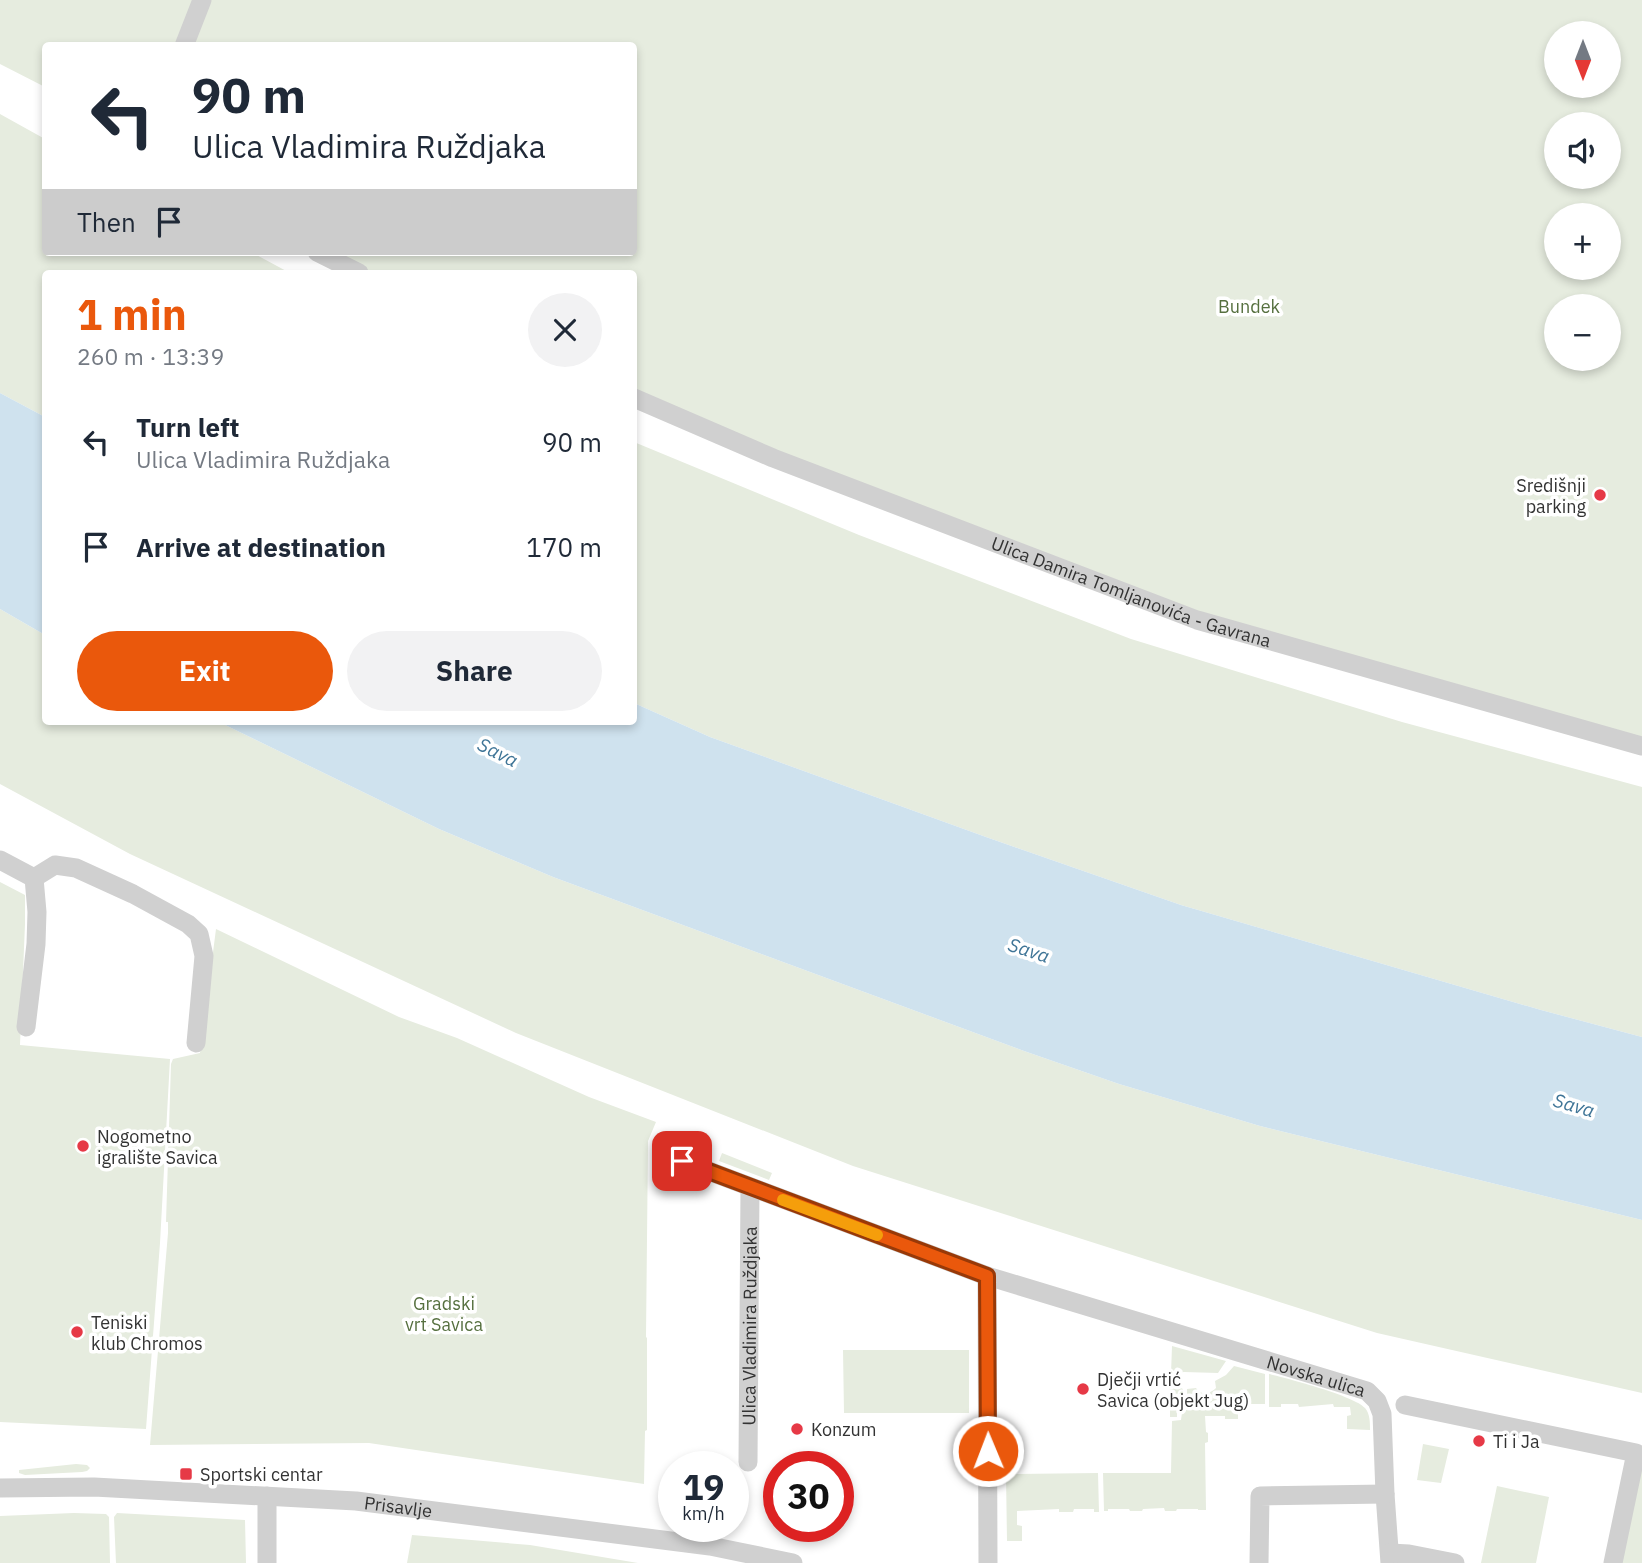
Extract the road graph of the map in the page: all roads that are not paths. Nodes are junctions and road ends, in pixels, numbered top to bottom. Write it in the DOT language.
graph roads {
  1 [pos="202,0"];
  2 [pos="186,42"];
  3 [pos="325,256"];
  4 [pos="353,270"];
  5 [pos="637,399"];
  6 [pos="1642,747"];
  7 [pos="0,860"];
  8 [pos="34,878"];
  9 [pos="26,1027"];
  10 [pos="196,1043"];
  11 [pos="682,1161"];
  12 [pos="750,1188"];
  13 [pos="987,1276"];
  14 [pos="1405,1405"];
  15 [pos="748,1451"];
  16 [pos="0,1488"];
  17 [pos="1385,1494"];
  18 [pos="267,1496"];
  19 [pos="731,1557"];
  20 [pos="1390,1558"];
  21 [pos="267,1563"];
  22 [pos="793,1563"];
  23 [pos="988,1563"];
  24 [pos="1259,1563"];
  25 [pos="1455,1563"];
  26 [pos="1613,1563"];
  1 -- 2 [label="street"];
  3 -- 4 [label="street"];
  5 -- 6 [label="street, Ulica Damira Tomljanovića - Gavrana"];
  7 -- 8 [label="street"];
  8 -- 9 [label="street"];
  8 -- 10 [label="street"];
  11 -- 12 [label="street"];
  12 -- 13 [label="street"];
  12 -- 15 [label="street, Ulica Vladimira Ruždjaka"];
  13 -- 17 [label="street, Novska ulica"];
  13 -- 23 [label="street"];
  14 -- 26 [label="street"];
  16 -- 18 [label="street, Prisavlje"];
  17 -- 20 [label="street, Novska ulica"];
  17 -- 24 [label="street"];
  18 -- 19 [label="street, Prisavlje"];
  18 -- 21 [label="street"];
  19 -- 22 [label="street, Prisavlje"];
  20 -- 25 [label="street, Novska ulica"];
}
